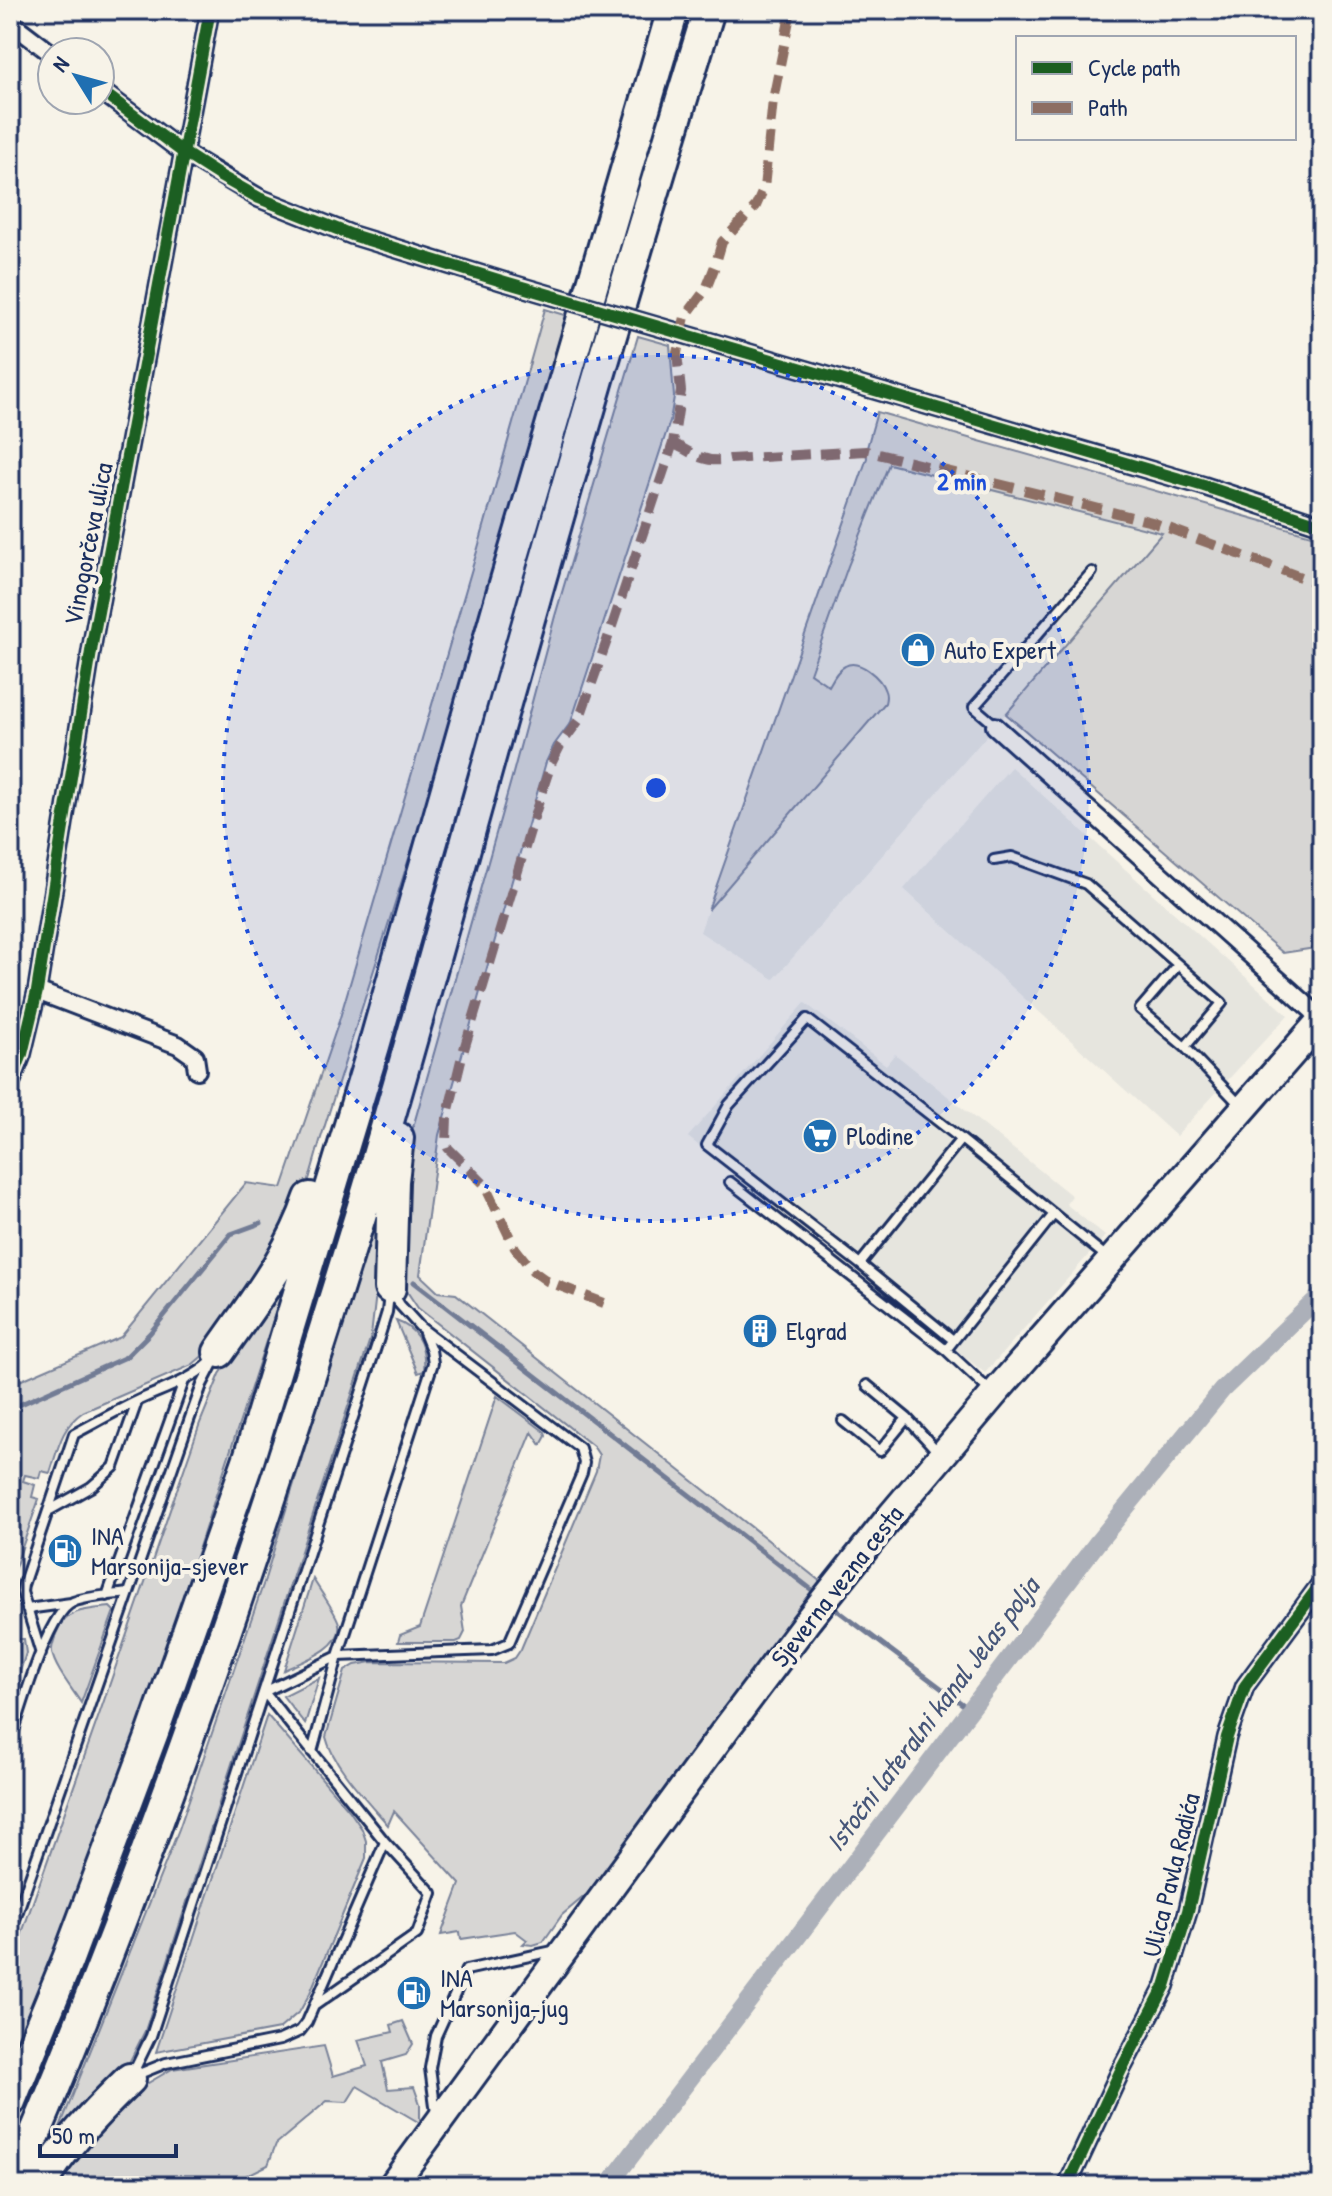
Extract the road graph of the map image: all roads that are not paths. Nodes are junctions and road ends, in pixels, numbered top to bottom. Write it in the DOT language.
graph roads {
  1 [pos="210,10"];
  2 [pos="673,10"];
  3 [pos="709,10"];
  4 [pos="10,22"];
  5 [pos="36,42"];
  6 [pos="116,102"];
  7 [pos="184,153"];
  8 [pos="1322,525"];
  9 [pos="1092,572"];
  10 [pos="995,726"];
  11 [pos="994,860"];
  12 [pos="436,952"];
  13 [pos="1178,965"];
  14 [pos="37,991"];
  15 [pos="1322,1019"];
  16 [pos="374,1046"];
  17 [pos="1185,1047"];
  18 [pos="197,1070"];
  19 [pos="10,1085"];
  20 [pos="1243,1108"];
  21 [pos="961,1139"];
  22 [pos="730,1182"];
  23 [pos="1054,1214"];
  24 [pos="1110,1259"];
  25 [pos="860,1264"];
  26 [pos="390,1288"];
  27 [pos="420,1327"];
  28 [pos="953,1340"];
  29 [pos="946,1350"];
  30 [pos="219,1352"];
  31 [pos="184,1381"];
  32 [pos="867,1385"];
  33 [pos="994,1394"];
  34 [pos="137,1401"];
  35 [pos="907,1418"];
  36 [pos="843,1421"];
  37 [pos="941,1455"];
  38 [pos="49,1510"];
  39 [pos="1322,1582"];
  40 [pos="129,1593"];
  41 [pos="107,1596"];
  42 [pos="72,1603"];
  43 [pos="27,1609"];
  44 [pos="41,1654"];
  45 [pos="338,1656"];
  46 [pos="264,1692"];
  47 [pos="10,1743"];
  48 [pos="312,1752"];
  49 [pos="385,1842"];
  50 [pos="10,1934"];
  51 [pos="566,1948"];
  52 [pos="314,2007"];
  53 [pos="130,2079"];
  54 [pos="10,2101"];
  55 [pos="437,2125"];
  56 [pos="13,2186"];
  57 [pos="39,2186"];
  58 [pos="392,2186"];
  59 [pos="1067,2186"];
  1 -- 7 [label="street, Vinogorčeva ulica"];
  2 -- 16 [label="highway"];
  3 -- 12 [label="highway"];
  4 -- 5 [label="street"];
  6 -- 7 [label="street"];
  7 -- 8 [label="street, bridge"];
  7 -- 14 [label="street, Vinogorčeva ulica"];
  9 -- 10 [label="lane"];
  10 -- 15 [label="street"];
  11 -- 13 [label="lane"];
  12 -- 26 [label="highway"];
  12 -- 56 [label="highway"];
  13 -- 17 [label="lane"];
  13 -- 17 [label="lane"];
  14 -- 18 [label="street"];
  14 -- 19 [label="street, Vinogorčeva ulica"];
  15 -- 20 [label="main road, Sjeverna vezna cesta"];
  16 -- 30 [label="highway"];
  16 -- 54 [label="highway"];
  17 -- 20 [label="lane"];
  20 -- 24 [label="main road, Sjeverna vezna cesta"];
  21 -- 23 [label="lane"];
  21 -- 25 [label="lane"];
  21 -- 25 [label="lane"];
  22 -- 29 [label="lane"];
  23 -- 24 [label="lane"];
  23 -- 28 [label="lane"];
  24 -- 33 [label="main road, Sjeverna vezna cesta"];
  25 -- 28 [label="lane"];
  26 -- 27 [label="lane"];
  26 -- 46 [label="lane"];
  27 -- 45 [label="lane"];
  27 -- 45 [label="lane"];
  28 -- 29 [label="lane"];
  29 -- 33 [label="lane"];
  30 -- 31 [label="lane"];
  30 -- 40 [label="lane"];
  31 -- 34 [label="lane"];
  31 -- 41 [label="lane"];
  32 -- 35 [label="lane"];
  33 -- 37 [label="main road, Sjeverna vezna cesta"];
  34 -- 38 [label="lane"];
  34 -- 38 [label="lane"];
  35 -- 36 [label="lane"];
  35 -- 37 [label="lane"];
  37 -- 51 [label="main road, Sjeverna vezna cesta"];
  38 -- 43 [label="lane"];
  39 -- 59 [label="street, Ulica Pavla Radića"];
  40 -- 41 [label="lane"];
  40 -- 50 [label="lane"];
  41 -- 42 [label="lane"];
  42 -- 43 [label="lane"];
  42 -- 44 [label="lane"];
  43 -- 44 [label="lane"];
  44 -- 47 [label="lane"];
  45 -- 46 [label="lane"];
  45 -- 48 [label="lane"];
  46 -- 48 [label="lane"];
  46 -- 53 [label="lane"];
  48 -- 49 [label="lane"];
  49 -- 52 [label="lane"];
  49 -- 52 [label="lane"];
  51 -- 55 [label="main road, Sjeverna vezna cesta"];
  51 -- 55 [label="lane"];
  52 -- 53 [label="lane"];
  53 -- 57 [label="highway"];
  55 -- 58 [label="main road, Sjeverna vezna cesta"];
}
